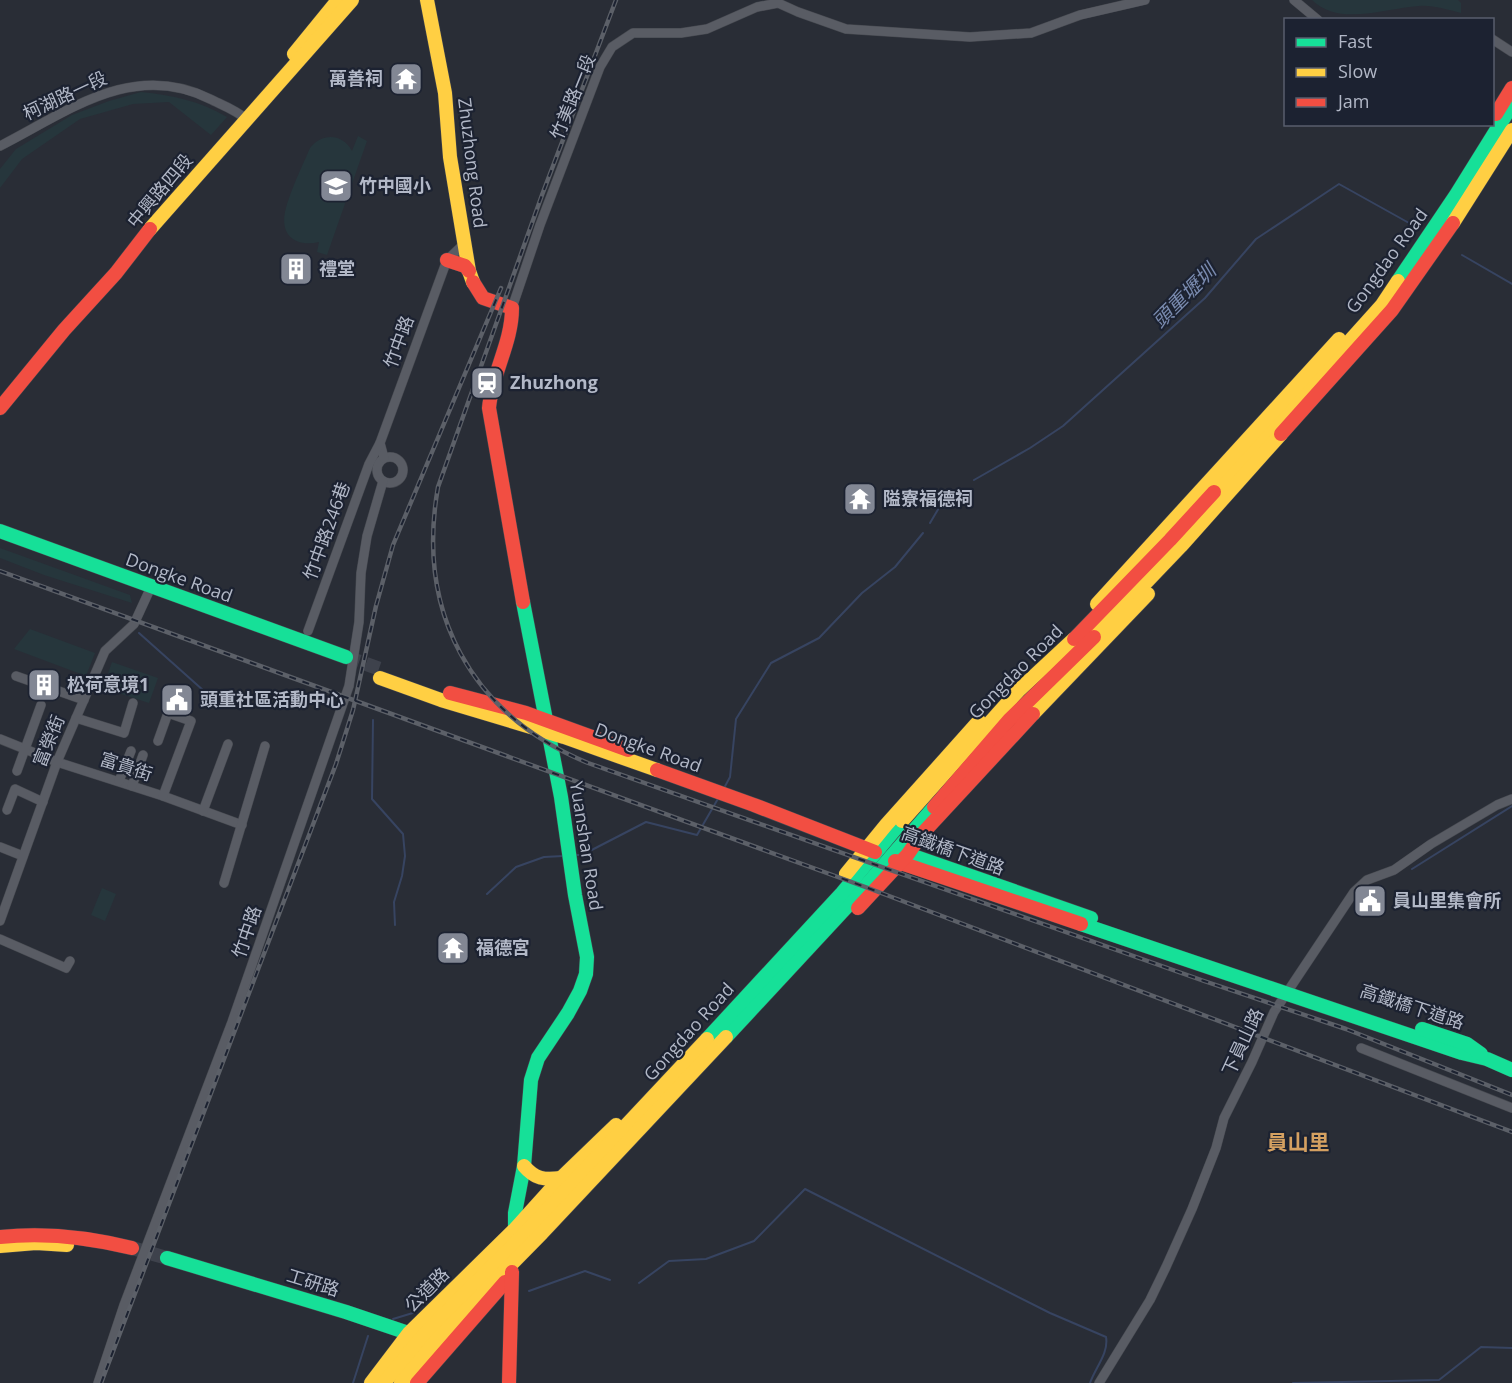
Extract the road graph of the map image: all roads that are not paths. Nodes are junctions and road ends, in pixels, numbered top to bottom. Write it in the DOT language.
graph roads {
  1 [pos="338,0"];
  2 [pos="352,0"];
  3 [pos="427,0"];
  4 [pos="1145,0"];
  5 [pos="1294,0"];
  6 [pos="1316,18"];
  7 [pos="1494,40"];
  8 [pos="1512,52"];
  9 [pos="1512,88"];
  10 [pos="1512,105"];
  11 [pos="243,116"];
  12 [pos="1494,117"];
  13 [pos="1489,126"];
  14 [pos="1512,130"];
  15 [pos="0,146"];
  16 [pos="1512,147"];
  17 [pos="464,244"];
  18 [pos="447,260"];
  19 [pos="469,271"];
  20 [pos="512,308"];
  21 [pos="0,394"];
  22 [pos="0,408"];
  23 [pos="380,443"];
  24 [pos="384,458"];
  25 [pos="383,481"];
  26 [pos="0,531"];
  27 [pos="0,541"];
  28 [pos="149,591"];
  29 [pos="308,631"];
  30 [pos="345,661"];
  31 [pos="381,674"];
  32 [pos="16,676"];
  33 [pos="84,700"];
  34 [pos="133,703"];
  35 [pos="41,705"];
  36 [pos="76,718"];
  37 [pos="547,726"];
  38 [pos="0,739"];
  39 [pos="158,741"];
  40 [pos="228,744"];
  41 [pos="265,747"];
  42 [pos="26,748"];
  43 [pos="131,751"];
  44 [pos="143,755"];
  45 [pos="57,762"];
  46 [pos="16,771"];
  47 [pos="119,781"];
  48 [pos="132,786"];
  49 [pos="163,796"];
  50 [pos="1512,799"];
  51 [pos="43,802"];
  52 [pos="7,810"];
  53 [pos="203,811"];
  54 [pos="242,825"];
  55 [pos="0,847"];
  56 [pos="887,852"];
  57 [pos="23,856"];
  58 [pos="224,882"];
  59 [pos="848,895"];
  60 [pos="0,921"];
  61 [pos="0,939"];
  62 [pos="70,961"];
  63 [pos="1290,990"];
  64 [pos="1361,1048"];
  65 [pos="1512,1070"];
  66 [pos="645,1101"];
  67 [pos="1512,1108"];
  68 [pos="524,1166"];
  69 [pos="561,1179"];
  70 [pos="515,1235"];
  71 [pos="0,1237"];
  72 [pos="0,1246"];
  73 [pos="165,1263"];
  74 [pos="513,1267"];
  75 [pos="425,1343"];
  76 [pos="98,1383"];
  77 [pos="371,1383"];
  78 [pos="384,1383"];
  79 [pos="401,1383"];
  80 [pos="417,1383"];
  81 [pos="509,1383"];
  82 [pos="1099,1383"];
  1 -- 11 [label="street, 中興路四段"];
  2 -- 11 [label="street, 中興路四段"];
  3 -- 17 [label="street, Zhuzhong Road"];
  4 -- 20 [label="street, 竹美路一段"];
  5 -- 6 [label="street"];
  7 -- 8 [label="street"];
  9 -- 12 [label="street"];
  10 -- 56 [label="street, Gongdao Road"];
  11 -- 15 [label="street, 柯湖路一段"];
  11 -- 21 [label="street, 中興路四段"];
  11 -- 22 [label="street, 中興路四段"];
  13 -- 56 [label="street, Gongdao Road"];
  14 -- 56 [label="street, Gongdao Road"];
  16 -- 56 [label="street, Gongdao Road"];
  17 -- 18 [label="street, 竹中路"];
  17 -- 19 [label="street, Zhuzhong Road"];
  18 -- 19 [label="street"];
  18 -- 23 [label="street, 竹中路"];
  19 -- 20 [label="street, Zhuzhong Road"];
  20 -- 37 [label="street, Yuanshan Road"];
  23 -- 24 [label="street"];
  23 -- 29 [label="street, 竹中路246巷"];
  24 -- 25 [label="street"];
  24 -- 25 [label="street"];
  25 -- 76 [label="street, 竹中路"];
  26 -- 28 [label="street, Dongke Road"];
  27 -- 28 [label="street, Dongke Road"];
  28 -- 30 [label="street, Dongke Road"];
  28 -- 33 [label="street, 富榮街"];
  31 -- 37 [label="street, Dongke Road"];
  32 -- 33 [label="street"];
  33 -- 36 [label="street, 富榮街"];
  34 -- 36 [label="street"];
  35 -- 42 [label="street"];
  36 -- 45 [label="street, 富榮街"];
  37 -- 56 [label="street, Dongke Road"];
  37 -- 68 [label="street, Yuanshan Road"];
  38 -- 42 [label="street, 富貴街"];
  39 -- 49 [label="street"];
  40 -- 53 [label="street"];
  41 -- 54 [label="street"];
  42 -- 45 [label="street, 富貴街"];
  42 -- 46 [label="street"];
  43 -- 47 [label="street"];
  44 -- 48 [label="street"];
  45 -- 47 [label="street, 富貴街"];
  45 -- 51 [label="street, 富榮街"];
  47 -- 48 [label="street, 富貴街"];
  48 -- 49 [label="street, 富貴街"];
  49 -- 53 [label="street, 富貴街"];
  50 -- 63 [label="street, 下員山路"];
  51 -- 52 [label="street"];
  51 -- 57 [label="street, 富榮街"];
  53 -- 54 [label="street, 富貴街"];
  54 -- 58 [label="street"];
  55 -- 57 [label="street"];
  56 -- 59 [label="street, Gongdao Road"];
  56 -- 59 [label="street, Gongdao Road"];
  56 -- 63 [label="street, 高鐵橋下道路"];
  57 -- 60 [label="street, 富榮街"];
  59 -- 66 [label="street, Gongdao Road"];
  59 -- 74 [label="street, Gongdao Road"];
  61 -- 62 [label="street"];
  63 -- 65 [label="street, 高鐵橋下道路"];
  63 -- 82 [label="street, 下員山路"];
  64 -- 67 [label="street"];
  66 -- 69 [label="street, Gongdao Road"];
  66 -- 70 [label="street, Gongdao Road"];
  68 -- 69 [label="street"];
  68 -- 70 [label="street, Yuanshan Road"];
  69 -- 70 [label="street, Gongdao Road"];
  70 -- 74 [label="street, Yuanshan Road"];
  70 -- 75 [label="street, 公道路"];
  71 -- 72 [label="street"];
  73 -- 75 [label="street, 工研路"];
  74 -- 75 [label="street, 公道路"];
  74 -- 81 [label="street, Yuanshan Road"];
  75 -- 77 [label="street, 公道路"];
  75 -- 78 [label="street, 公道路"];
  75 -- 79 [label="street, 公道路"];
  75 -- 80 [label="street, 公道路"];
}
